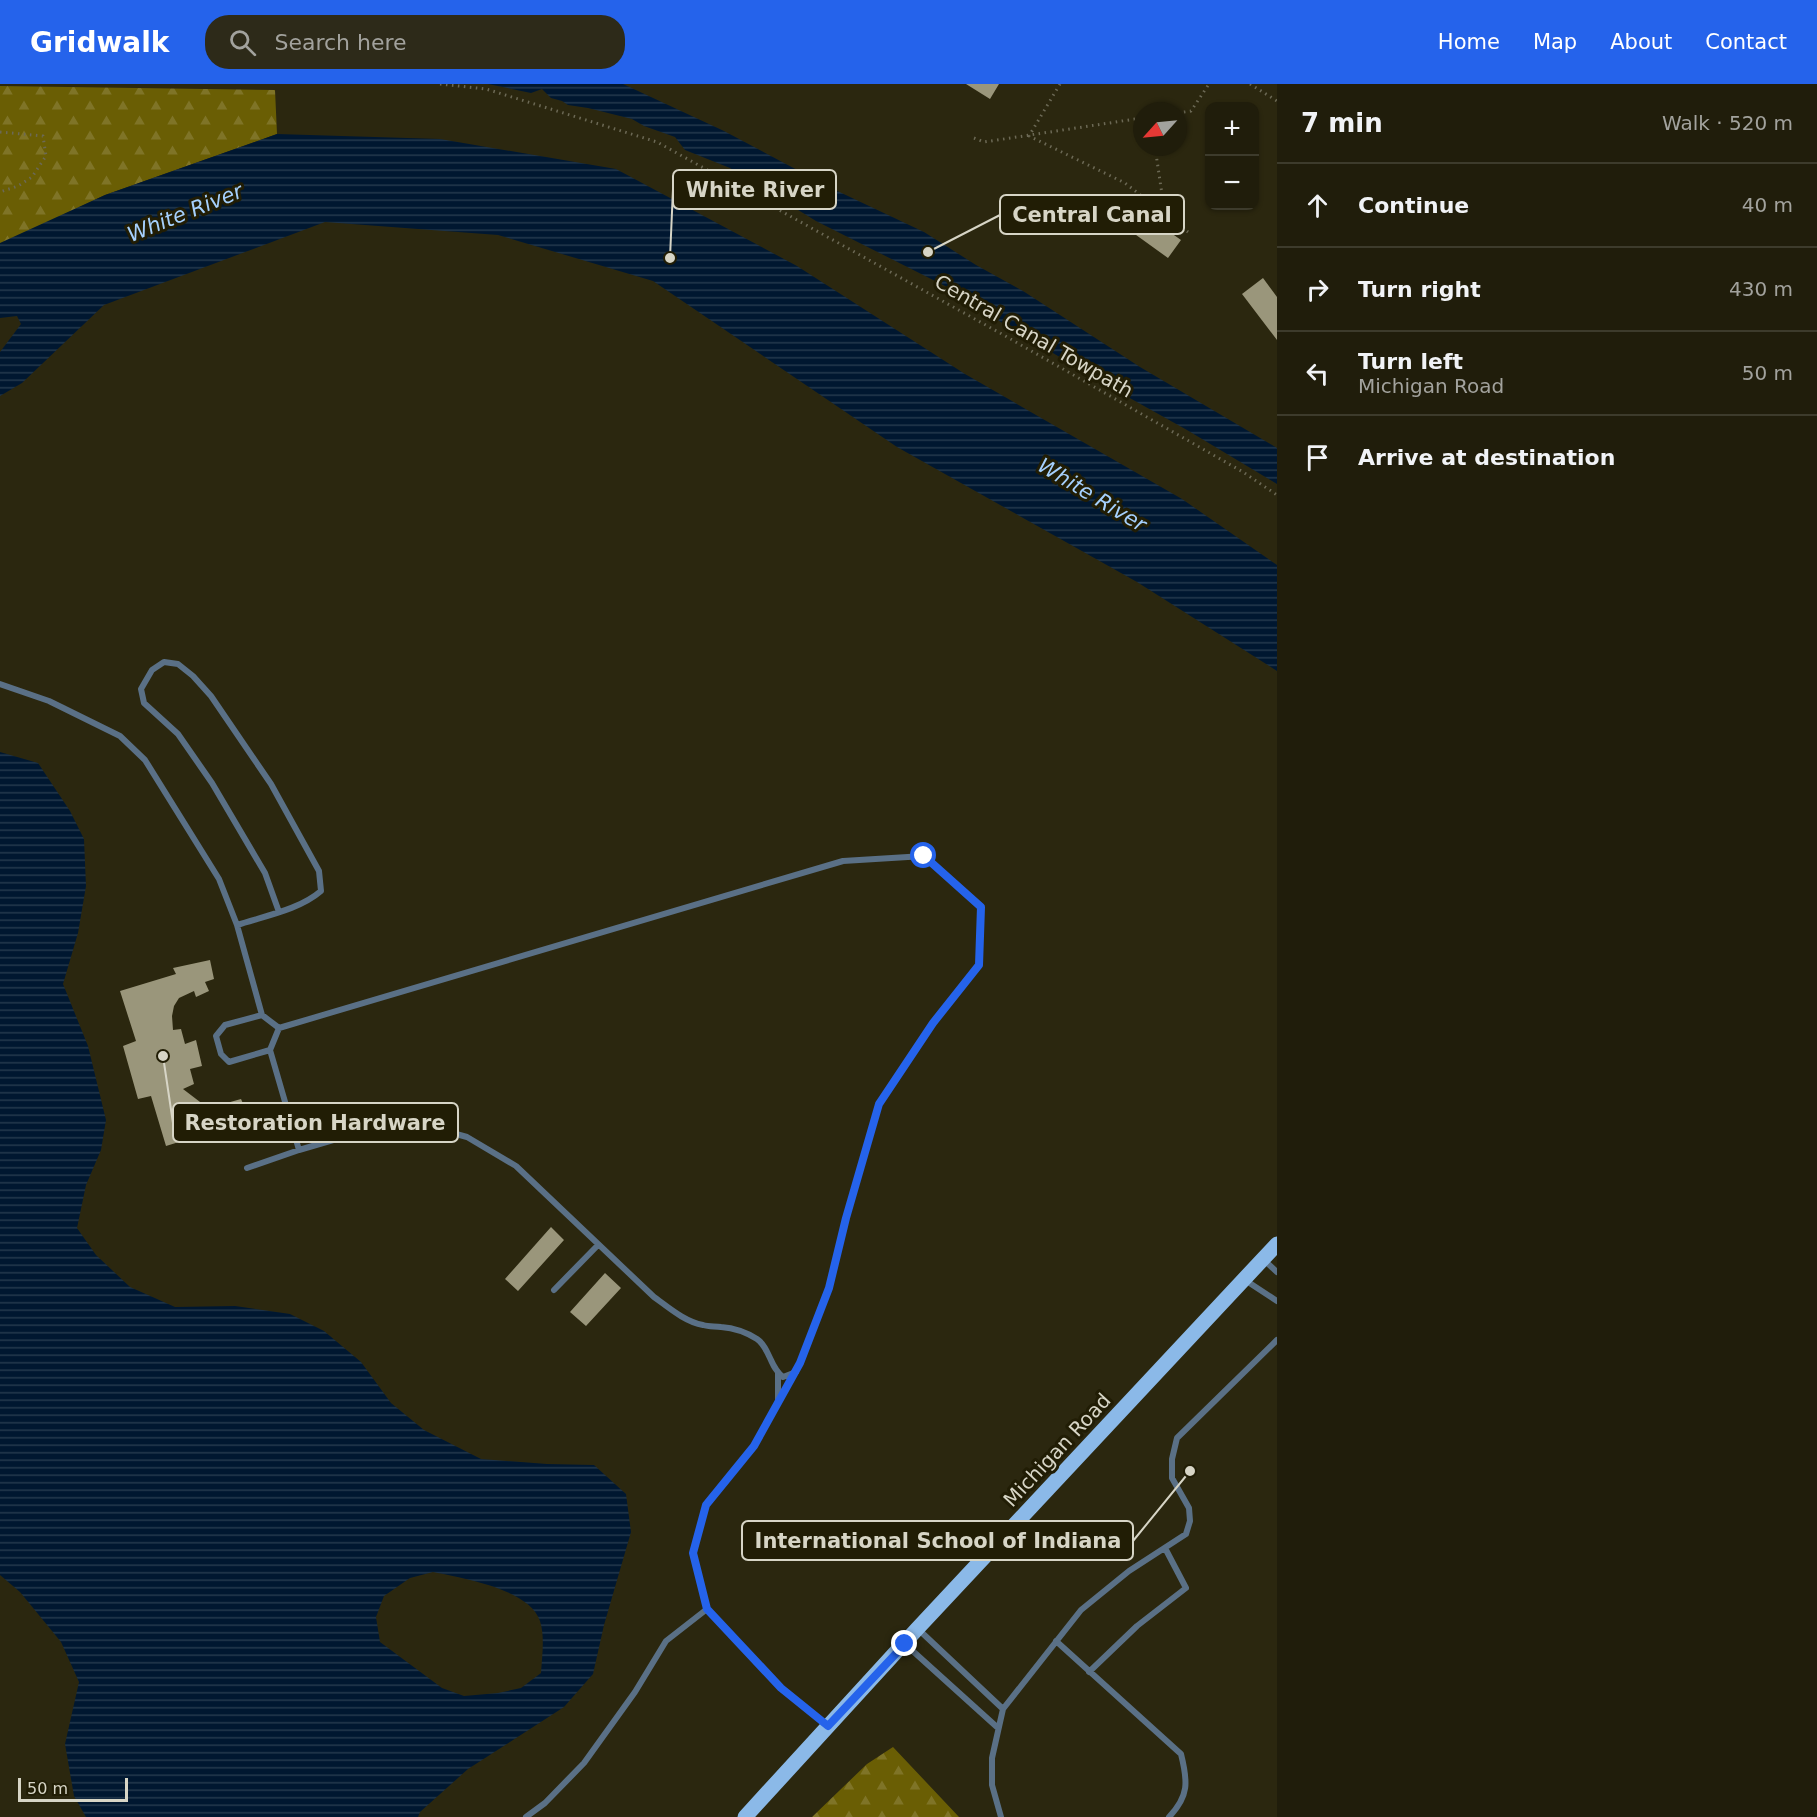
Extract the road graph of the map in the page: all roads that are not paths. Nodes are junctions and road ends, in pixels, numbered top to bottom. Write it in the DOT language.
graph roads {
  1 [pos="0,684"];
  2 [pos="279,912"];
  3 [pos="237,925"];
  4 [pos="262,1014"];
  5 [pos="279,1028"];
  6 [pos="270,1050"];
  7 [pos="299,1150"];
  8 [pos="247,1168"];
  9 [pos="1277,1244"];
  10 [pos="598,1245"];
  11 [pos="1263,1259"];
  12 [pos="1277,1272"];
  13 [pos="1245,1280"];
  14 [pos="554,1290"];
  15 [pos="1277,1301"];
  16 [pos="1277,1340"];
  17 [pos="795,1372"];
  18 [pos="778,1373"];
  19 [pos="777,1404"];
  20 [pos="1165,1548"];
  21 [pos="707,1609"];
  22 [pos="917,1629"];
  23 [pos="1056,1641"];
  24 [pos="905,1644"];
  25 [pos="1089,1672"];
  26 [pos="1003,1709"];
  27 [pos="828,1726"];
  28 [pos="998,1728"];
  29 [pos="526,1817"];
  30 [pos="745,1817"];
  31 [pos="1000,1817"];
  32 [pos="1169,1817"];
  1 -- 3 [label="lane"];
  2 -- 2 [label="lane"];
  2 -- 3 [label="lane"];
  3 -- 4 [label="lane"];
  4 -- 5 [label="lane"];
  4 -- 6 [label="lane"];
  5 -- 6 [label="lane"];
  5 -- 17 [label="lane"];
  6 -- 7 [label="lane"];
  7 -- 8 [label="lane"];
  7 -- 10 [label="lane"];
  9 -- 11 [label="main road, Michigan Road"];
  10 -- 14 [label="lane"];
  10 -- 18 [label="lane"];
  11 -- 12 [label="lane"];
  11 -- 13 [label="main road, Michigan Road"];
  13 -- 15 [label="lane"];
  13 -- 22 [label="main road, Michigan Road"];
  16 -- 20 [label="lane"];
  17 -- 18 [label="lane"];
  17 -- 19 [label="lane"];
  18 -- 19 [label="lane"];
  19 -- 21 [label="lane"];
  20 -- 23 [label="lane"];
  20 -- 25 [label="lane"];
  21 -- 27 [label="lane"];
  21 -- 29 [label="lane"];
  22 -- 24 [label="main road, Michigan Road"];
  22 -- 26 [label="lane"];
  23 -- 25 [label="lane"];
  23 -- 26 [label="lane"];
  24 -- 27 [label="main road, Michigan Road"];
  24 -- 28 [label="lane"];
  25 -- 32 [label="lane"];
  26 -- 28 [label="lane"];
  27 -- 30 [label="main road, Michigan Road"];
  28 -- 31 [label="lane"];
}
